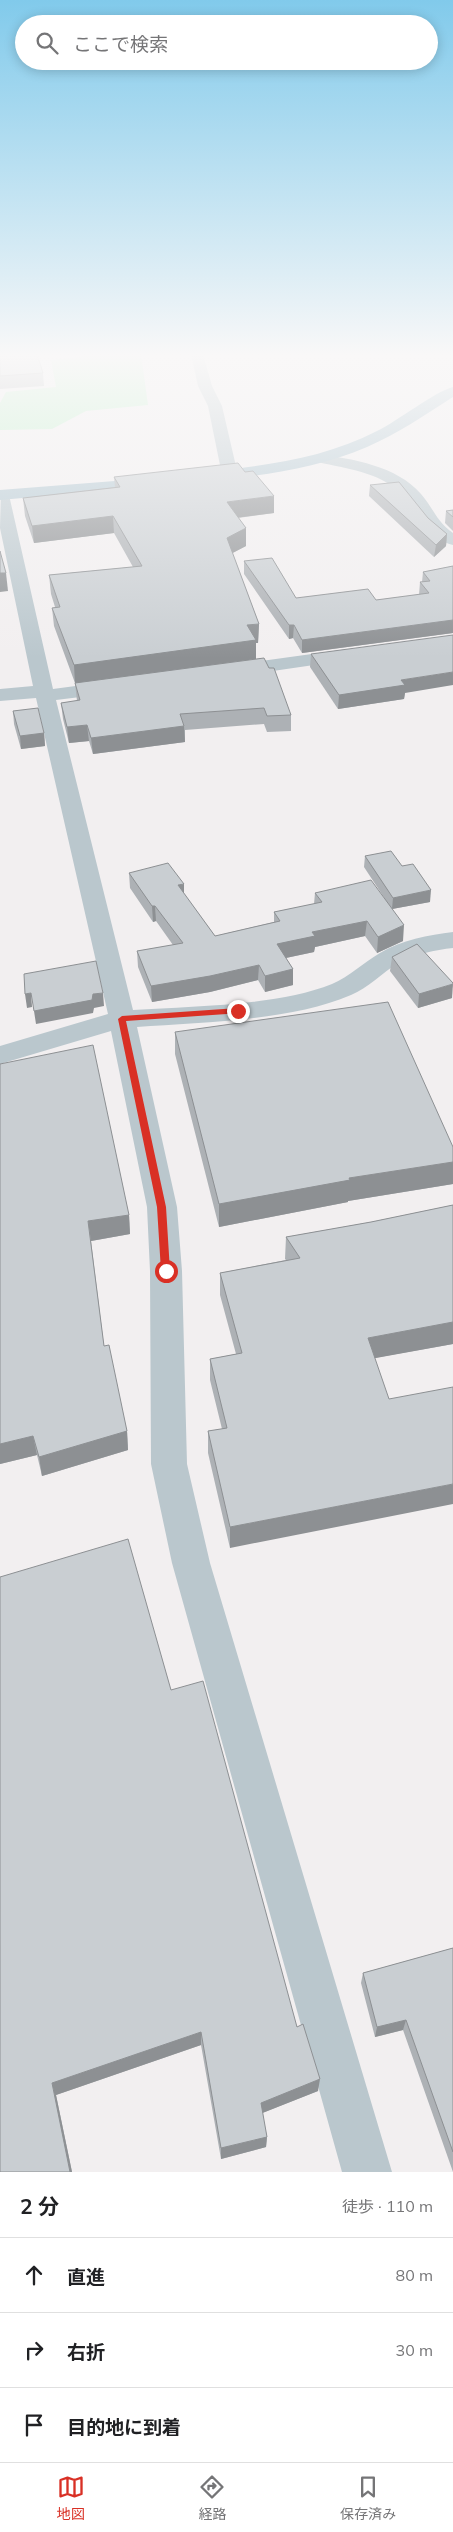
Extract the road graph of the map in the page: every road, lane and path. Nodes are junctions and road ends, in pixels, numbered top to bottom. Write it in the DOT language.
graph roads {
  1 [pos="226,455"];
  2 [pos="325,455"];
  3 [pos="318,458"];
  4 [pos="230,475"];
  5 [pos="201,478"];
  6 [pos="172,481"];
  7 [pos="0,495"];
  8 [pos="444,516"];
  9 [pos="427,518"];
  10 [pos="453,540"];
  11 [pos="368,653"];
  12 [pos="211,674"];
  13 [pos="133,684"];
  14 [pos="44,694"];
  15 [pos="0,695"];
  16 [pos="453,940"];
  17 [pos="122,1019"];
  18 [pos="0,1055"];
  19 [pos="367,2172"];
  1 -- 4 [label="street"];
  2 -- 3 [label="main road"];
  3 -- 4 [label="main road"];
  3 -- 9 [label="street"];
  4 -- 5 [label="main road"];
  6 -- 7 [label="main road"];
  7 -- 14 [label="street"];
  8 -- 9 [label="street"];
  9 -- 10 [label="street"];
  11 -- 12 [label="street"];
  13 -- 14 [label="street"];
  14 -- 15 [label="street"];
  14 -- 17 [label="street"];
  16 -- 17 [label="street"];
  17 -- 18 [label="street"];
  17 -- 19 [label="street"];
}
